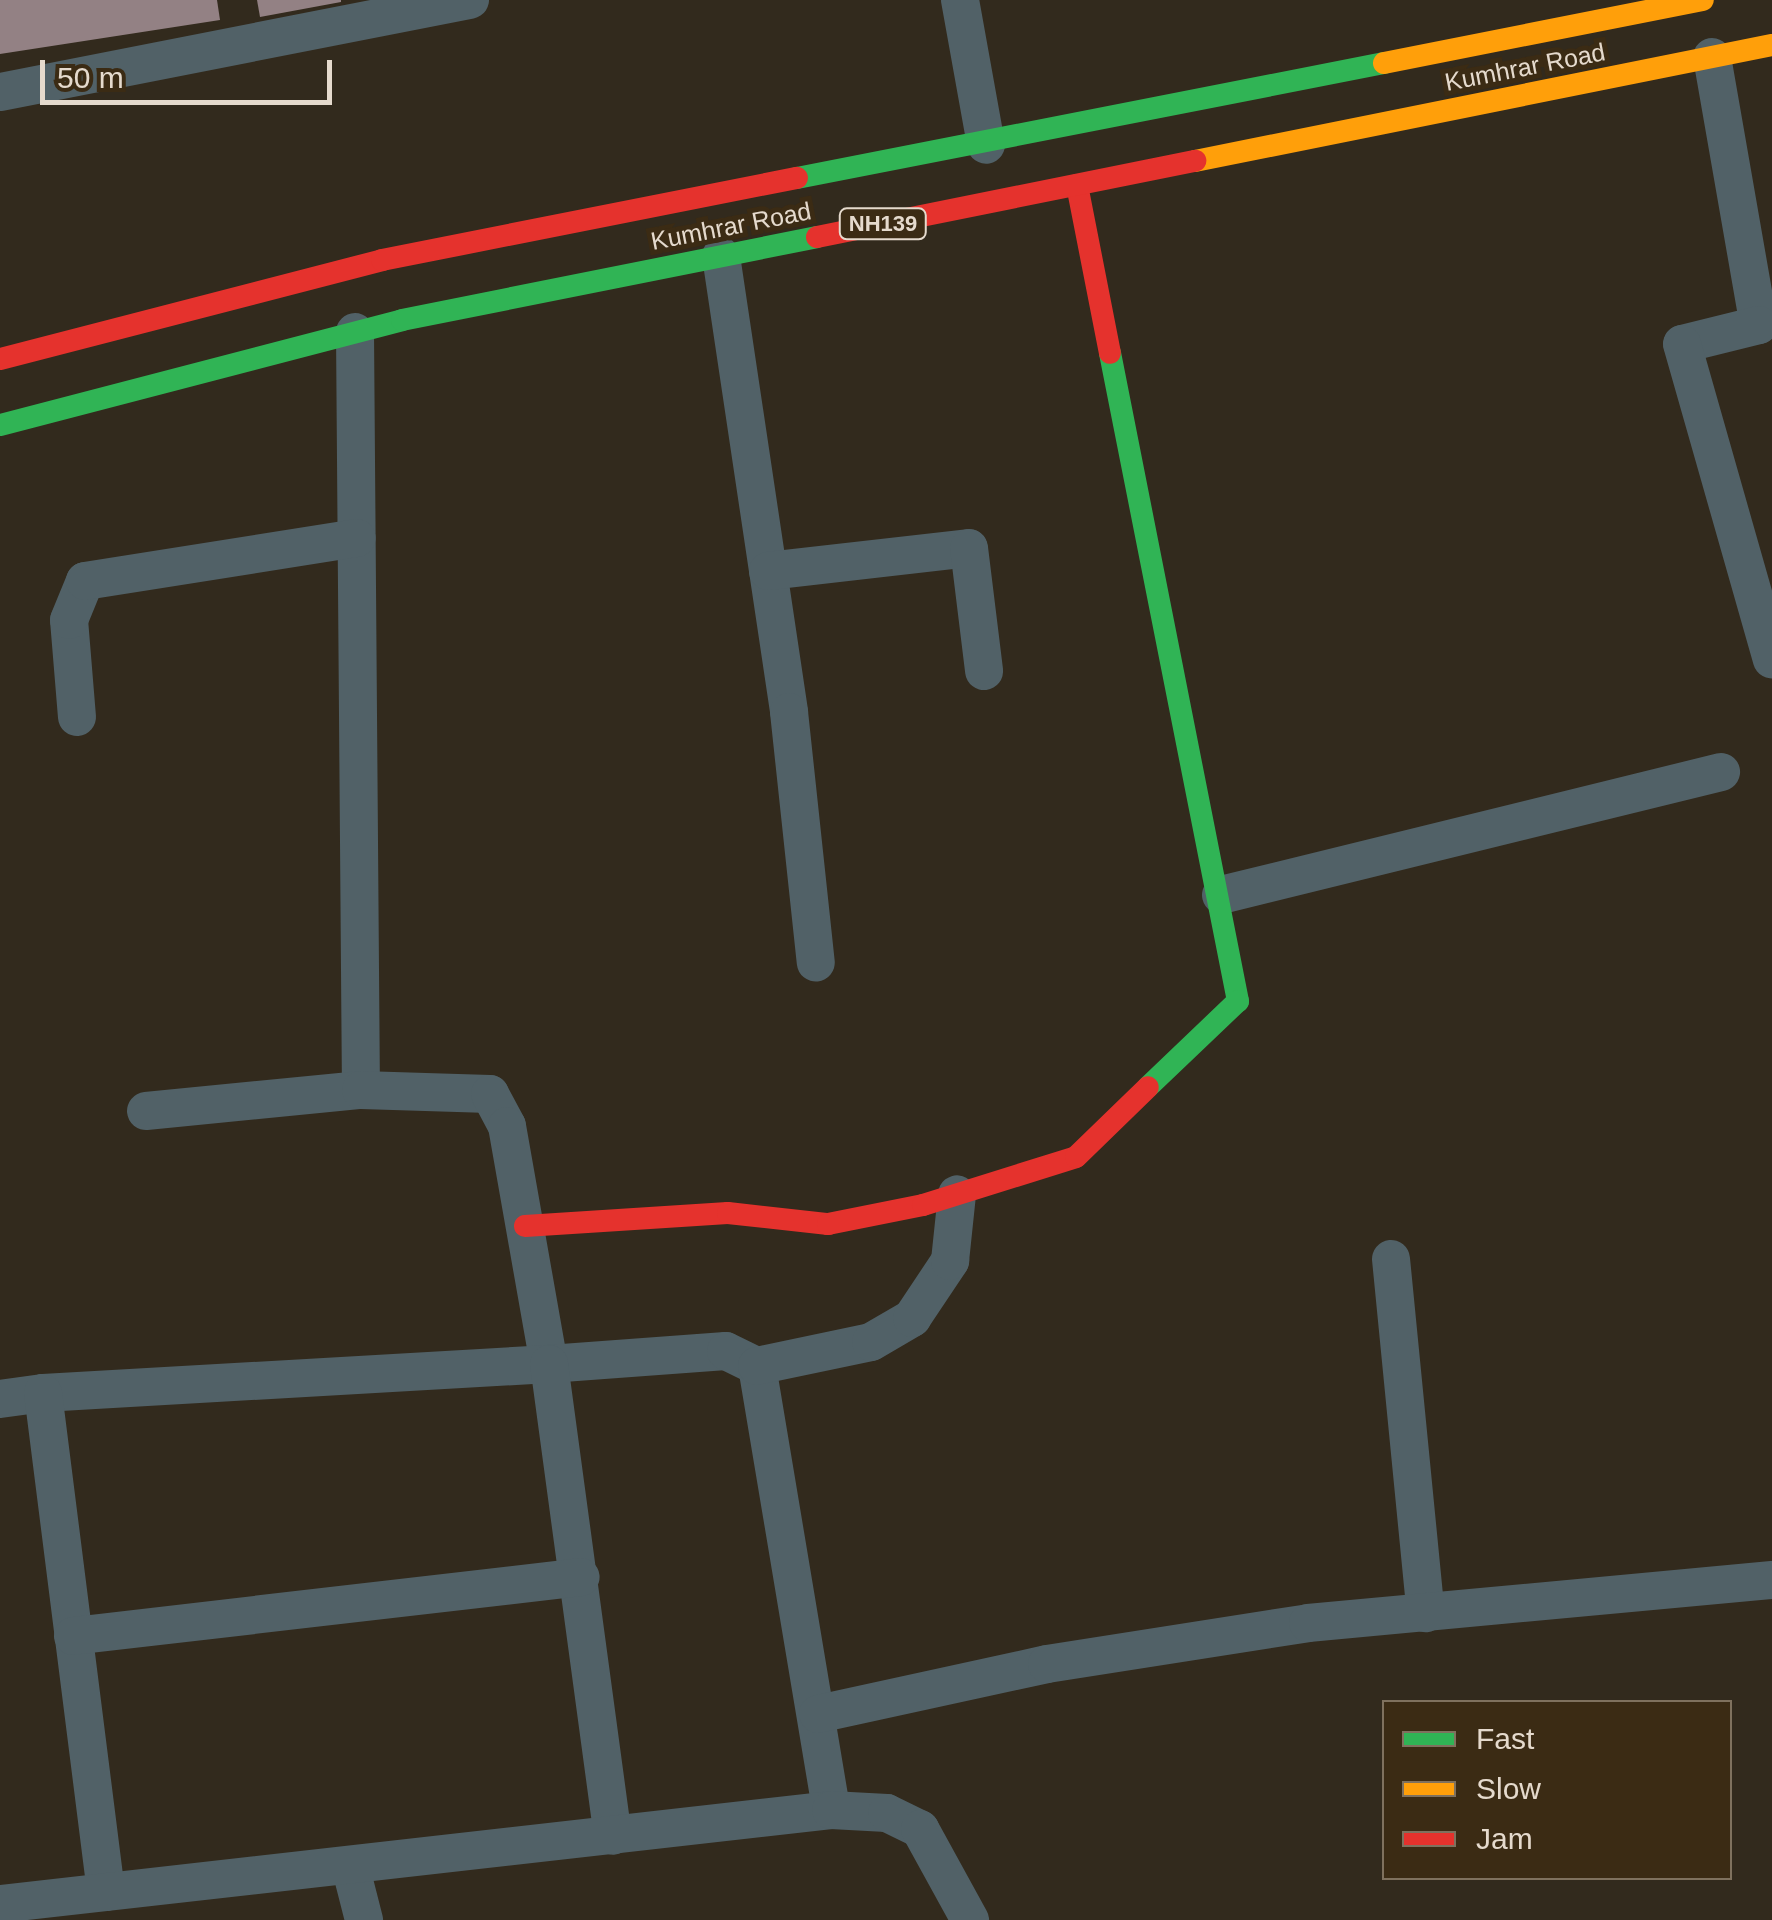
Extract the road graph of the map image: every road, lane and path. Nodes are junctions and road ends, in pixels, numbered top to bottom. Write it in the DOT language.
graph roads {
  1 [pos="470,0"];
  2 [pos="960,0"];
  3 [pos="1704,0"];
  4 [pos="1772,45"];
  5 [pos="1712,57"];
  6 [pos="0,92"];
  7 [pos="986,145"];
  8 [pos="1072,157"];
  9 [pos="721,256"];
  10 [pos="355,332"];
  11 [pos="0,359"];
  12 [pos="0,425"];
  13 [pos="357,538"];
  14 [pos="768,571"];
  15 [pos="1772,659"];
  16 [pos="984,671"];
  17 [pos="77,716"];
  18 [pos="1721,772"];
  19 [pos="1221,895"];
  20 [pos="816,962"];
  21 [pos="362,1090"];
  22 [pos="146,1111"];
  23 [pos="958,1194"];
  24 [pos="526,1226"];
  25 [pos="1391,1259"];
  26 [pos="549,1364"];
  27 [pos="757,1366"];
  28 [pos="43,1393"];
  29 [pos="0,1399"];
  30 [pos="581,1577"];
  31 [pos="1772,1580"];
  32 [pos="1426,1612"];
  33 [pos="74,1636"];
  34 [pos="818,1714"];
  35 [pos="831,1810"];
  36 [pos="614,1836"];
  37 [pos="350,1865"];
  38 [pos="106,1892"];
  39 [pos="0,1904"];
  40 [pos="56,1909"];
  41 [pos="364,1920"];
  42 [pos="970,1920"];
  1 -- 6 [label="street"];
  2 -- 7 [label="street"];
  3 -- 8 [label="main road, Kumhrar Road / NH139"];
  4 -- 5 [label="main road, Kumhrar Road / NH139"];
  5 -- 8 [label="main road, Kumhrar Road / NH139"];
  5 -- 15 [label="street"];
  7 -- 8 [label="main road, Kumhrar Road / NH139"];
  7 -- 11 [label="main road, Kumhrar Road / NH139"];
  8 -- 9 [label="main road, Kumhrar Road / NH139"];
  8 -- 19 [label="main road"];
  9 -- 10 [label="main road, Kumhrar Road / NH139"];
  9 -- 14 [label="street"];
  10 -- 12 [label="main road, Kumhrar Road / NH139"];
  10 -- 13 [label="street"];
  13 -- 17 [label="street"];
  13 -- 21 [label="street"];
  14 -- 16 [label="street"];
  14 -- 20 [label="street"];
  18 -- 19 [label="street"];
  19 -- 23 [label="main road"];
  21 -- 22 [label="street"];
  21 -- 24 [label="street"];
  23 -- 24 [label="main road"];
  23 -- 27 [label="street"];
  24 -- 26 [label="street"];
  25 -- 32 [label="street"];
  26 -- 27 [label="street"];
  26 -- 28 [label="street"];
  26 -- 30 [label="street"];
  27 -- 34 [label="street"];
  28 -- 29 [label="street"];
  28 -- 33 [label="street"];
  30 -- 33 [label="street"];
  30 -- 36 [label="street"];
  31 -- 32 [label="street"];
  32 -- 34 [label="street"];
  33 -- 38 [label="street"];
  34 -- 35 [label="street"];
  35 -- 36 [label="street"];
  35 -- 42 [label="street"];
  36 -- 37 [label="street"];
  37 -- 38 [label="street"];
  37 -- 41 [label="street"];
  38 -- 40 [label="street"];
  39 -- 40 [label="street"];
}
